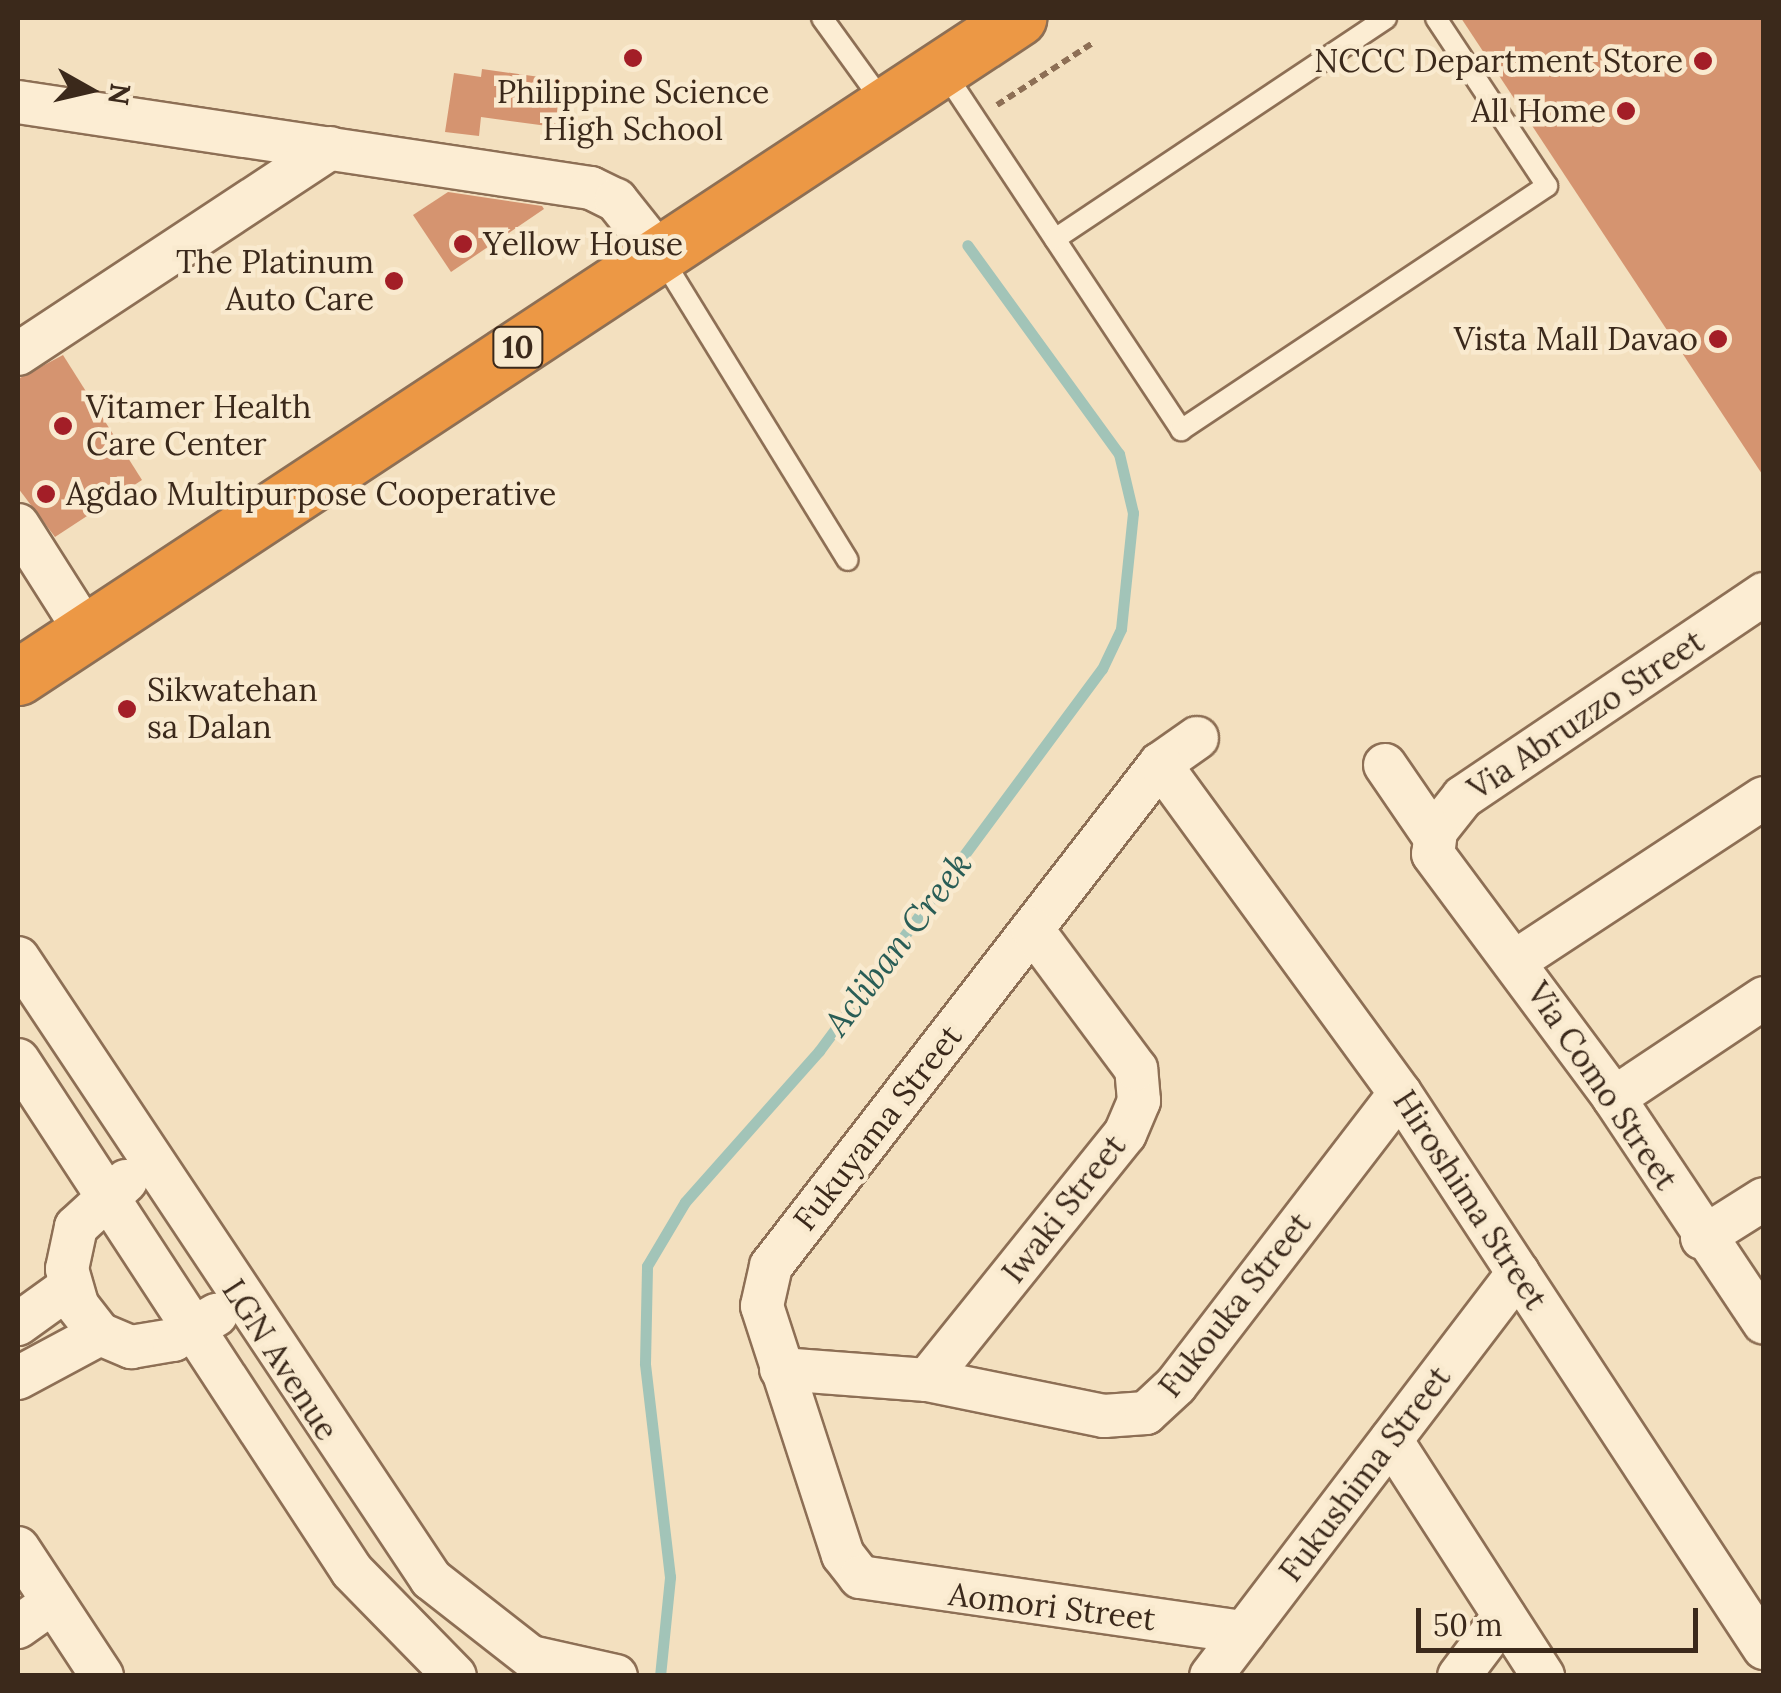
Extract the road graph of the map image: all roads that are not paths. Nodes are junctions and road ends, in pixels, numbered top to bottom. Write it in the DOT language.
graph roads {
  1 [pos="822,18"];
  2 [pos="1018,18"];
  3 [pos="1386,18"];
  4 [pos="1436,18"];
  5 [pos="942,68"];
  6 [pos="18,102"];
  7 [pos="885,105"];
  8 [pos="330,148"];
  9 [pos="1055,240"];
  10 [pos="659,254"];
  11 [pos="18,354"];
  12 [pos="18,524"];
  13 [pos="848,560"];
  14 [pos="1764,594"];
  15 [pos="86,632"];
  16 [pos="18,677"];
  17 [pos="1196,738"];
  18 [pos="1160,764"];
  19 [pos="1385,765"];
  20 [pos="1764,798"];
  21 [pos="1434,846"];
  22 [pos="1032,928"];
  23 [pos="18,958"];
  24 [pos="1516,960"];
  25 [pos="1764,998"];
  26 [pos="18,1060"];
  27 [pos="1400,1093"];
  28 [pos="1614,1098"];
  29 [pos="151,1164"];
  30 [pos="106,1194"];
  31 [pos="1764,1200"];
  32 [pos="1702,1238"];
  33 [pos="1518,1273"];
  34 [pos="68,1288"];
  35 [pos="240,1299"];
  36 [pos="1764,1323"];
  37 [pos="18,1324"];
  38 [pos="194,1330"];
  39 [pos="100,1334"];
  40 [pos="781,1369"];
  41 [pos="18,1378"];
  42 [pos="927,1380"];
  43 [pos="1390,1440"];
  44 [pos="381,1512"];
  45 [pos="334,1544"];
  46 [pos="18,1548"];
  47 [pos="860,1577"];
  48 [pos="53,1602"];
  49 [pos="1504,1616"];
  50 [pos="18,1628"];
  51 [pos="1244,1632"];
  52 [pos="1764,1648"];
  53 [pos="526,1666"];
  54 [pos="600,1673"];
  55 [pos="102,1676"];
  56 [pos="455,1676"];
  57 [pos="1211,1676"];
  58 [pos="1459,1676"];
  59 [pos="1543,1676"];
  1 -- 7 [label="lane"];
  2 -- 5 [label="highway, 10"];
  3 -- 9 [label="lane"];
  4 -- 9 [label="lane"];
  5 -- 7 [label="highway, 10"];
  5 -- 9 [label="lane"];
  6 -- 8 [label="street"];
  7 -- 10 [label="highway, 10"];
  8 -- 10 [label="street"];
  8 -- 11 [label="street"];
  10 -- 13 [label="lane"];
  10 -- 15 [label="highway, 10"];
  12 -- 15 [label="street"];
  14 -- 21 [label="street, Via Abruzzo Street"];
  15 -- 16 [label="highway, 10"];
  17 -- 18 [label="street, Fukuyama Street"];
  18 -- 22 [label="street, Fukuyama Street"];
  18 -- 27 [label="street, Hiroshima Street"];
  19 -- 21 [label="street, Via Como Street"];
  20 -- 24 [label="street"];
  21 -- 24 [label="street, Via Como Street"];
  22 -- 40 [label="street, Fukuyama Street"];
  22 -- 42 [label="street, Iwaki Street"];
  23 -- 29 [label="street, LGN Avenue"];
  24 -- 28 [label="street, Via Como Street"];
  25 -- 28 [label="street"];
  26 -- 30 [label="street, LGN Avenue"];
  27 -- 33 [label="street, Hiroshima Street"];
  27 -- 42 [label="street, Fukouka Street"];
  28 -- 32 [label="street, Via Como Street"];
  29 -- 30 [label="street"];
  29 -- 35 [label="street, LGN Avenue"];
  30 -- 34 [label="street"];
  30 -- 38 [label="street, LGN Avenue"];
  31 -- 32 [label="street"];
  32 -- 36 [label="street, Via Como Street"];
  33 -- 43 [label="street, Fukushima Street"];
  33 -- 52 [label="street, Hiroshima Street"];
  34 -- 37 [label="street"];
  34 -- 39 [label="street"];
  35 -- 38 [label="street"];
  35 -- 44 [label="street, LGN Avenue"];
  38 -- 39 [label="street"];
  38 -- 45 [label="street, LGN Avenue"];
  39 -- 41 [label="street"];
  40 -- 42 [label="street, Fukouka Street"];
  40 -- 47 [label="street, Fukuyama Street"];
  43 -- 49 [label="street"];
  43 -- 51 [label="street, Fukushima Street"];
  44 -- 45 [label="street"];
  44 -- 53 [label="street, LGN Avenue"];
  45 -- 56 [label="street, LGN Avenue"];
  46 -- 48 [label="street"];
  47 -- 51 [label="street, Aomori Street"];
  48 -- 50 [label="street"];
  48 -- 55 [label="street"];
  49 -- 58 [label="street"];
  49 -- 59 [label="street"];
  51 -- 57 [label="street, Fukushima Street"];
  53 -- 54 [label="street, LGN Avenue"];
}
